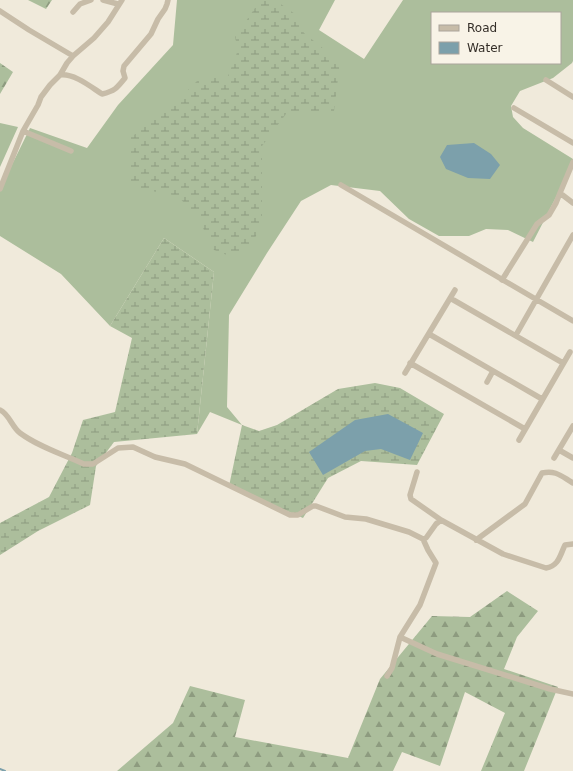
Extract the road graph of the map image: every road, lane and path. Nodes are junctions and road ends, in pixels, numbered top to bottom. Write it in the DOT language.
graph roads {
  1 [pos="91,0"];
  2 [pos="103,0"];
  3 [pos="168,0"];
  4 [pos="120,2"];
  5 [pos="0,11"];
  6 [pos="73,12"];
  7 [pos="73,56"];
  8 [pos="60,75"];
  9 [pos="546,80"];
  10 [pos="573,97"];
  11 [pos="514,108"];
  12 [pos="23,131"];
  13 [pos="573,142"];
  14 [pos="71,151"];
  15 [pos="573,162"];
  16 [pos="341,185"];
  17 [pos="0,189"];
  18 [pos="560,193"];
  19 [pos="573,203"];
  20 [pos="573,235"];
  21 [pos="502,280"];
  22 [pos="455,290"];
  23 [pos="450,298"];
  24 [pos="536,300"];
  25 [pos="573,321"];
  26 [pos="429,334"];
  27 [pos="516,335"];
  28 [pos="570,352"];
  29 [pos="563,363"];
  30 [pos="410,364"];
  31 [pos="493,371"];
  32 [pos="405,374"];
  33 [pos="487,382"];
  34 [pos="542,399"];
  35 [pos="0,410"];
  36 [pos="573,426"];
  37 [pos="525,429"];
  38 [pos="519,440"];
  39 [pos="559,450"];
  40 [pos="554,458"];
  41 [pos="573,458"];
  42 [pos="417,472"];
  43 [pos="573,483"];
  44 [pos="441,520"];
  45 [pos="423,539"];
  46 [pos="476,540"];
  47 [pos="573,544"];
  48 [pos="400,637"];
  49 [pos="387,676"];
  50 [pos="573,694"];
  1 -- 6 [label="street"];
  2 -- 4 [label="street"];
  3 -- 8 [label="street"];
  4 -- 7 [label="street"];
  5 -- 7 [label="street"];
  7 -- 8 [label="street"];
  8 -- 12 [label="street"];
  9 -- 10 [label="street"];
  11 -- 13 [label="street"];
  12 -- 14 [label="street"];
  12 -- 17 [label="street"];
  15 -- 18 [label="street"];
  16 -- 21 [label="street"];
  18 -- 19 [label="street"];
  18 -- 21 [label="street"];
  20 -- 24 [label="street"];
  21 -- 24 [label="street"];
  22 -- 23 [label="street"];
  23 -- 26 [label="street"];
  23 -- 27 [label="street"];
  24 -- 25 [label="street"];
  24 -- 27 [label="street"];
  26 -- 30 [label="street"];
  26 -- 31 [label="street"];
  27 -- 29 [label="street"];
  28 -- 29 [label="street"];
  29 -- 34 [label="street"];
  30 -- 32 [label="street"];
  30 -- 37 [label="street"];
  31 -- 33 [label="street"];
  31 -- 34 [label="street"];
  34 -- 37 [label="street"];
  35 -- 45 [label="street"];
  36 -- 39 [label="street"];
  37 -- 38 [label="street"];
  39 -- 40 [label="street"];
  39 -- 41 [label="street"];
  42 -- 44 [label="street"];
  43 -- 46 [label="street"];
  44 -- 45 [label="street"];
  44 -- 46 [label="street"];
  45 -- 48 [label="street"];
  46 -- 47 [label="street"];
  48 -- 49 [label="street"];
  48 -- 50 [label="street"];
}
